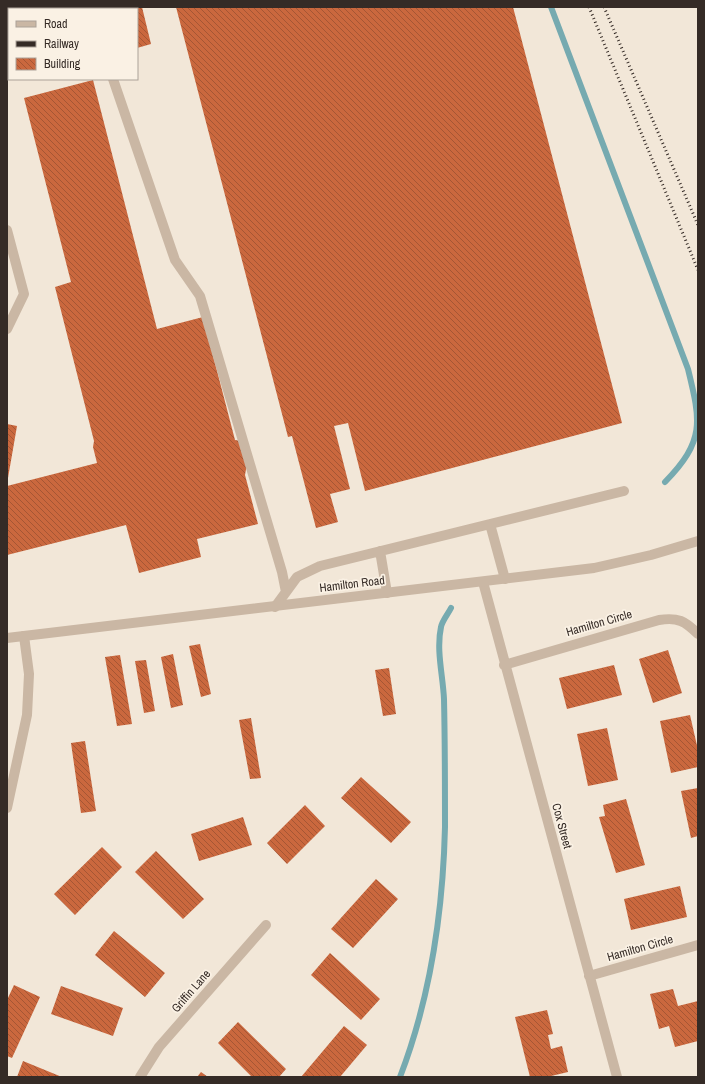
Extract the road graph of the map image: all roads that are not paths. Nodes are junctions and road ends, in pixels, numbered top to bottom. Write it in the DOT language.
graph roads {
  1 [pos="113,80"];
  2 [pos="7,230"];
  3 [pos="7,329"];
  4 [pos="624,491"];
  5 [pos="490,524"];
  6 [pos="698,541"];
  7 [pos="380,551"];
  8 [pos="506,579"];
  9 [pos="483,582"];
  10 [pos="286,592"];
  11 [pos="387,593"];
  12 [pos="275,607"];
  13 [pos="698,634"];
  14 [pos="24,636"];
  15 [pos="7,638"];
  16 [pos="504,664"];
  17 [pos="7,808"];
  18 [pos="266,925"];
  19 [pos="698,945"];
  20 [pos="589,976"];
  21 [pos="140,1077"];
  22 [pos="617,1077"];
  1 -- 10 [label="street"];
  2 -- 3 [label="street"];
  4 -- 5 [label="street"];
  5 -- 7 [label="street"];
  5 -- 8 [label="street"];
  6 -- 8 [label="street, Hamilton Road"];
  7 -- 10 [label="street"];
  7 -- 11 [label="street"];
  8 -- 9 [label="street, Hamilton Road"];
  9 -- 11 [label="street, Hamilton Road"];
  9 -- 16 [label="street, Cox Street"];
  10 -- 12 [label="street"];
  11 -- 12 [label="street, Hamilton Road"];
  12 -- 14 [label="street, Hamilton Road"];
  13 -- 16 [label="street, Hamilton Circle"];
  14 -- 15 [label="street, Hamilton Road"];
  14 -- 17 [label="street"];
  16 -- 20 [label="street, Cox Street"];
  18 -- 21 [label="street, Griffin Lane"];
  19 -- 20 [label="street, Hamilton Circle"];
  20 -- 22 [label="street, Cox Street"];
}
